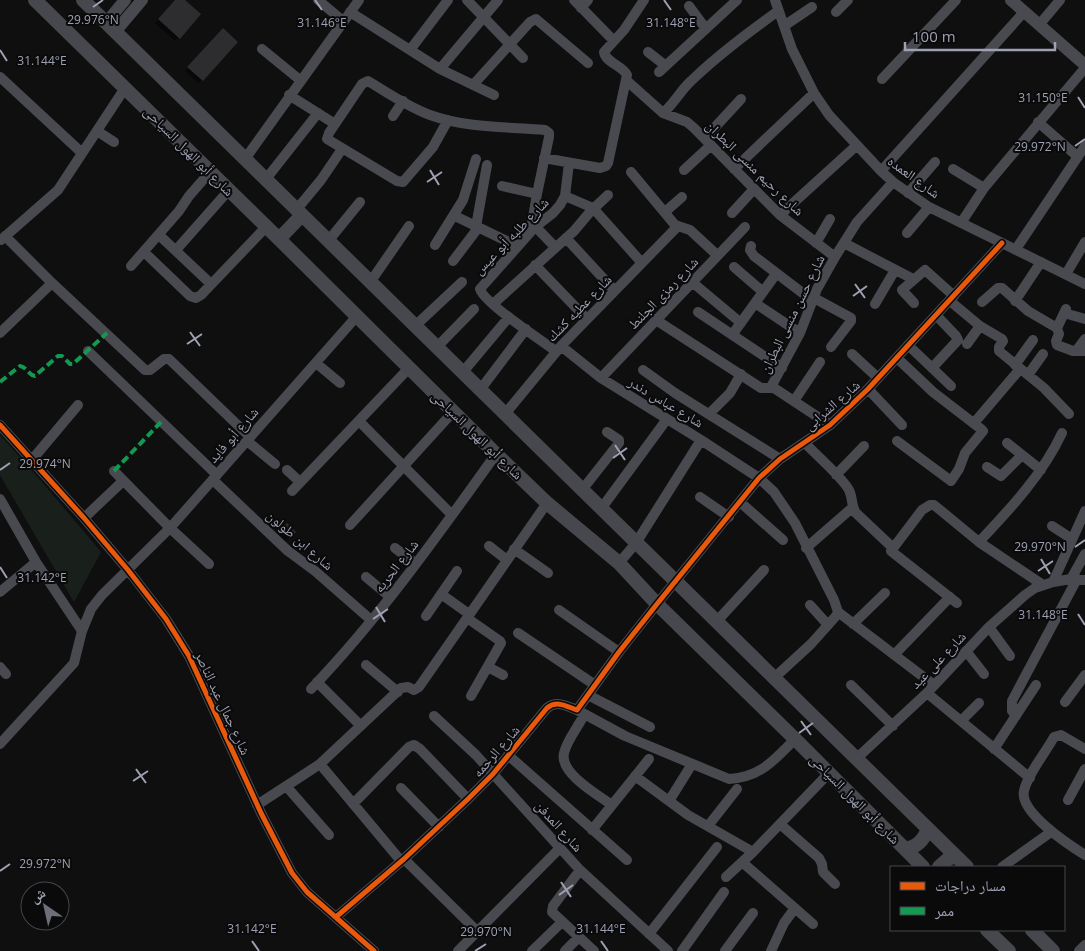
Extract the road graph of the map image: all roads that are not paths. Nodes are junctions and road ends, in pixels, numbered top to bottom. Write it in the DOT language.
graph roads {
  1 [pos="35,0"];
  2 [pos="84,0"];
  3 [pos="125,0"];
  4 [pos="142,0"];
  5 [pos="318,0"];
  6 [pos="359,0"];
  7 [pos="448,0"];
  8 [pos="467,0"];
  9 [pos="498,0"];
  10 [pos="574,0"];
  11 [pos="644,0"];
  12 [pos="738,0"];
  13 [pos="775,0"];
  14 [pos="848,0"];
  15 [pos="956,0"];
  16 [pos="1011,0"];
  17 [pos="1060,0"];
  18 [pos="585,4"];
  19 [pos="688,6"];
  20 [pos="812,7"];
  21 [pos="778,11"];
  22 [pos="350,12"];
  23 [pos="836,12"];
  24 [pos="1024,12"];
  25 [pos="483,17"];
  26 [pos="343,21"];
  27 [pos="1039,25"];
  28 [pos="784,26"];
  29 [pos="110,28"];
  30 [pos="706,29"];
  31 [pos="614,41"];
  32 [pos="510,44"];
  33 [pos="262,49"];
  34 [pos="410,50"];
  35 [pos="648,52"];
  36 [pos="523,58"];
  37 [pos="588,63"];
  38 [pos="1085,65"];
  39 [pos="440,69"];
  40 [pos="0,77"];
  41 [pos="882,79"];
  42 [pos="300,80"];
  43 [pos="626,80"];
  44 [pos="473,85"];
  45 [pos="124,88"];
  46 [pos="814,93"];
  47 [pos="494,95"];
  48 [pos="289,96"];
  49 [pos="740,98"];
  50 [pos="403,101"];
  51 [pos="318,113"];
  52 [pos="663,113"];
  53 [pos="393,116"];
  54 [pos="448,120"];
  55 [pos="1038,122"];
  56 [pos="335,124"];
  57 [pos="97,131"];
  58 [pos="114,142"];
  59 [pos="708,142"];
  60 [pos="856,146"];
  61 [pos="1085,146"];
  62 [pos="342,149"];
  63 [pos="82,153"];
  64 [pos="1078,157"];
  65 [pos="476,158"];
  66 [pos="544,158"];
  67 [pos="245,159"];
  68 [pos="935,162"];
  69 [pos="569,163"];
  70 [pos="487,164"];
  71 [pos="734,169"];
  72 [pos="953,169"];
  73 [pos="684,170"];
  74 [pos="210,172"];
  75 [pos="631,172"];
  76 [pos="881,172"];
  77 [pos="266,179"];
  78 [pos="893,182"];
  79 [pos="502,186"];
  80 [pos="984,188"];
  81 [pos="754,189"];
  82 [pos="228,190"];
  83 [pos="908,193"];
  84 [pos="536,194"];
  85 [pos="608,195"];
  86 [pos="565,196"];
  87 [pos="682,196"];
  88 [pos="360,202"];
  89 [pos="929,207"];
  90 [pos="594,208"];
  91 [pos="300,212"];
  92 [pos="665,212"];
  93 [pos="732,212"];
  94 [pos="780,215"];
  95 [pos="454,216"];
  96 [pos="830,219"];
  97 [pos="961,223"];
  98 [pos="409,226"];
  99 [pos="477,226"];
  100 [pos="678,226"];
  101 [pos="266,227"];
  102 [pos="535,227"];
  103 [pos="744,227"];
  104 [pos="906,233"];
  105 [pos="159,235"];
  106 [pos="3,238"];
  107 [pos="566,238"];
  108 [pos="279,239"];
  109 [pos="329,240"];
  110 [pos="816,242"];
  111 [pos="1085,242"];
  112 [pos="844,243"];
  113 [pos="1002,243"];
  114 [pos="435,245"];
  115 [pos="517,246"];
  116 [pos="751,246"];
  117 [pos="555,247"];
  118 [pos="176,250"];
  119 [pos="1016,250"];
  120 [pos="144,252"];
  121 [pos="717,255"];
  122 [pos="835,257"];
  123 [pos="453,261"];
  124 [pos="1041,262"];
  125 [pos="642,263"];
  126 [pos="535,265"];
  127 [pos="131,266"];
  128 [pos="734,268"];
  129 [pos="896,270"];
  130 [pos="776,274"];
  131 [pos="1066,274"];
  132 [pos="913,279"];
  133 [pos="371,281"];
  134 [pos="462,282"];
  135 [pos="692,282"];
  136 [pos="52,283"];
  137 [pos="211,284"];
  138 [pos="1085,284"];
  139 [pos="614,290"];
  140 [pos="763,292"];
  141 [pos="952,298"];
  142 [pos="814,299"];
  143 [pos="1015,301"];
  144 [pos="914,302"];
  145 [pos="982,302"];
  146 [pos="755,303"];
  147 [pos="493,304"];
  148 [pos="875,304"];
  149 [pos="474,309"];
  150 [pos="698,312"];
  151 [pos="357,316"];
  152 [pos="936,316"];
  153 [pos="509,317"];
  154 [pos="587,319"];
  155 [pos="1085,319"];
  156 [pos="656,320"];
  157 [pos="741,323"];
  158 [pos="415,326"];
  159 [pos="980,326"];
  160 [pos="1054,326"];
  161 [pos="526,329"];
  162 [pos="0,333"];
  163 [pos="800,333"];
  164 [pos="732,335"];
  165 [pos="1085,339"];
  166 [pos="1033,340"];
  167 [pos="967,344"];
  168 [pos="908,345"];
  169 [pos="437,347"];
  170 [pos="831,347"];
  171 [pos="558,349"];
  172 [pos="1081,351"];
  173 [pos="88,352"];
  174 [pos="852,354"];
  175 [pos="1042,354"];
  176 [pos="897,358"];
  177 [pos="820,362"];
  178 [pos="316,363"];
  179 [pos="409,368"];
  180 [pos="782,368"];
  181 [pos="932,368"];
  182 [pos="1021,369"];
  183 [pos="643,370"];
  184 [pos="462,372"];
  185 [pos="741,374"];
  186 [pos="601,378"];
  187 [pos="878,378"];
  188 [pos="340,383"];
  189 [pos="950,386"];
  190 [pos="771,387"];
  191 [pos="868,389"];
  192 [pos="480,390"];
  193 [pos="794,401"];
  194 [pos="78,405"];
  195 [pos="454,412"];
  196 [pos="505,414"];
  197 [pos="709,414"];
  198 [pos="1069,414"];
  199 [pos="667,419"];
  200 [pos="359,421"];
  201 [pos="974,423"];
  202 [pos="902,424"];
  203 [pos="0,425"];
  204 [pos="830,425"];
  205 [pos="607,432"];
  206 [pos="1062,433"];
  207 [pos="249,439"];
  208 [pos="701,440"];
  209 [pos="897,441"];
  210 [pos="805,443"];
  211 [pos="1007,443"];
  212 [pos="864,446"];
  213 [pos="496,454"];
  214 [pos="1022,455"];
  215 [pos="780,459"];
  216 [pos="31,461"];
  217 [pos="275,464"];
  218 [pos="404,466"];
  219 [pos="987,467"];
  220 [pos="287,470"];
  221 [pos="1041,470"];
  222 [pos="114,471"];
  223 [pos="836,475"];
  224 [pos="215,477"];
  225 [pos="759,478"];
  226 [pos="123,481"];
  227 [pos="300,482"];
  228 [pos="582,490"];
  229 [pos="292,491"];
  230 [pos="700,497"];
  231 [pos="547,502"];
  232 [pos="740,502"];
  233 [pos="1,504"];
  234 [pos="852,508"];
  235 [pos="601,509"];
  236 [pos="1085,512"];
  237 [pos="452,515"];
  238 [pos="729,517"];
  239 [pos="84,518"];
  240 [pos="350,525"];
  241 [pos="1052,526"];
  242 [pos="170,528"];
  243 [pos="783,540"];
  244 [pos="1072,540"];
  245 [pos="979,542"];
  246 [pos="636,543"];
  247 [pos="489,546"];
  248 [pos="394,548"];
  249 [pos="806,548"];
  250 [pos="514,549"];
  251 [pos="893,551"];
  252 [pos="1085,554"];
  253 [pos="507,560"];
  254 [pos="36,562"];
  255 [pos="618,563"];
  256 [pos="209,564"];
  257 [pos="416,564"];
  258 [pos="128,570"];
  259 [pos="764,570"];
  260 [pos="458,571"];
  261 [pos="548,573"];
  262 [pos="366,577"];
  263 [pos="1078,580"];
  264 [pos="676,582"];
  265 [pos="1048,583"];
  266 [pos="0,592"];
  267 [pos="885,593"];
  268 [pos="441,594"];
  269 [pos="390,597"];
  270 [pos="656,604"];
  271 [pos="810,605"];
  272 [pos="559,610"];
  273 [pos="838,612"];
  274 [pos="426,616"];
  275 [pos="468,616"];
  276 [pos="371,620"];
  277 [pos="717,621"];
  278 [pos="853,624"];
  279 [pos="828,625"];
  280 [pos="989,627"];
  281 [pos="82,632"];
  282 [pos="518,632"];
  283 [pos="966,651"];
  284 [pos="619,652"];
  285 [pos="894,655"];
  286 [pos="1010,656"];
  287 [pos="366,665"];
  288 [pos="488,667"];
  289 [pos="984,674"];
  290 [pos="503,675"];
  291 [pos="1085,675"];
  292 [pos="774,678"];
  293 [pos="595,685"];
  294 [pos="851,685"];
  295 [pos="934,685"];
  296 [pos="1036,685"];
  297 [pos="398,692"];
  298 [pos="927,693"];
  299 [pos="588,695"];
  300 [pos="471,696"];
  301 [pos="1065,702"];
  302 [pos="979,703"];
  303 [pos="580,713"];
  304 [pos="434,716"];
  305 [pos="1016,716"];
  306 [pos="961,722"];
  307 [pos="361,726"];
  308 [pos="893,726"];
  309 [pos="650,727"];
  310 [pos="795,739"];
  311 [pos="0,744"];
  312 [pos="994,749"];
  313 [pos="1085,749"];
  314 [pos="508,755"];
  315 [pos="856,758"];
  316 [pos="649,759"];
  317 [pos="320,764"];
  318 [pos="692,764"];
  319 [pos="1085,769"];
  320 [pos="829,773"];
  321 [pos="493,774"];
  322 [pos="635,776"];
  323 [pos="1030,778"];
  324 [pos="286,786"];
  325 [pos="401,788"];
  326 [pos="736,789"];
  327 [pos="468,799"];
  328 [pos="1068,800"];
  329 [pos="668,801"];
  330 [pos="353,804"];
  331 [pos="257,805"];
  332 [pos="612,805"];
  333 [pos="780,824"];
  334 [pos="439,826"];
  335 [pos="708,826"];
  336 [pos="928,829"];
  337 [pos="592,830"];
  338 [pos="1052,832"];
  339 [pos="329,835"];
  340 [pos="717,847"];
  341 [pos="560,848"];
  342 [pos="905,849"];
  343 [pos="753,852"];
  344 [pos="1085,855"];
  345 [pos="955,856"];
  346 [pos="402,860"];
  347 [pos="627,860"];
  348 [pos="742,862"];
  349 [pos="922,866"];
  350 [pos="940,866"];
  351 [pos="966,866"];
  352 [pos="1003,866"];
  353 [pos="580,870"];
  354 [pos="726,877"];
  355 [pos="835,884"];
  356 [pos="724,892"];
  357 [pos="795,908"];
  358 [pos="752,913"];
  359 [pos="336,917"];
  360 [pos="562,922"];
  361 [pos="813,924"];
  362 [pos="988,931"];
  363 [pos="1036,931"];
  364 [pos="478,932"];
  365 [pos="649,934"];
  366 [pos="579,937"];
  367 [pos="1085,945"];
  368 [pos="374,951"];
  369 [pos="458,951"];
  370 [pos="532,951"];
  371 [pos="565,951"];
  372 [pos="594,951"];
  373 [pos="668,951"];
  374 [pos="682,951"];
  375 [pos="725,951"];
  376 [pos="771,951"];
  377 [pos="1008,951"];
  378 [pos="1053,951"];
  379 [pos="1079,951"];
  1 -- 45 [label="main road, شارع أبو الهول السياحى"];
  2 -- 29 [label="main road"];
  3 -- 29 [label="street"];
  4 -- 29 [label="street"];
  5 -- 26 [label="street"];
  6 -- 22 [label="street"];
  7 -- 34 [label="street"];
  8 -- 25 [label="street"];
  9 -- 25 [label="street"];
  10 -- 18 [label="street"];
  11 -- 31 [label="street"];
  12 -- 30 [label="street"];
  13 -- 21 [label="street, شارع العمده"];
  14 -- 23 [label="street"];
  15 -- 41 [label="street"];
  16 -- 24 [label="street"];
  17 -- 27 [label="street"];
  18 -- 31 [label="street"];
  19 -- 30 [label="street"];
  20 -- 28 [label="street"];
  21 -- 28 [label="street, شارع العمده"];
  21 -- 52 [label="street"];
  22 -- 26 [label="street"];
  22 -- 34 [label="street"];
  24 -- 27 [label="street"];
  24 -- 76 [label="street"];
  25 -- 32 [label="street"];
  25 -- 39 [label="street"];
  26 -- 42 [label="street"];
  27 -- 38 [label="street"];
  28 -- 46 [label="street, شارع العمده"];
  29 -- 67 [label="main road"];
  30 -- 35 [label="street"];
  31 -- 43 [label="street, شارع رحيم منسى البطران"];
  32 -- 36 [label="street"];
  32 -- 37 [label="street"];
  32 -- 44 [label="street"];
  33 -- 42 [label="street"];
  34 -- 39 [label="street"];
  38 -- 55 [label="street"];
  39 -- 44 [label="street"];
  40 -- 63 [label="street"];
  42 -- 48 [label="street"];
  43 -- 52 [label="street, شارع رحيم منسى البطران"];
  43 -- 69 [label="street"];
  44 -- 47 [label="street"];
  45 -- 57 [label="street"];
  45 -- 74 [label="main road, شارع أبو الهول السياحى"];
  46 -- 60 [label="street, شارع العمده"];
  46 -- 71 [label="street"];
  48 -- 51 [label="street"];
  48 -- 67 [label="street"];
  49 -- 59 [label="street"];
  50 -- 53 [label="street"];
  50 -- 54 [label="street"];
  50 -- 56 [label="street"];
  51 -- 56 [label="street"];
  51 -- 77 [label="street"];
  52 -- 59 [label="street, شارع رحيم منسى البطران"];
  54 -- 62 [label="street"];
  54 -- 66 [label="street"];
  55 -- 64 [label="street"];
  55 -- 80 [label="street"];
  56 -- 62 [label="street"];
  57 -- 58 [label="street"];
  57 -- 63 [label="street"];
  59 -- 71 [label="street, شارع رحيم منسى البطران"];
  59 -- 73 [label="street"];
  60 -- 76 [label="street, شارع العمده"];
  60 -- 94 [label="street"];
  61 -- 64 [label="street"];
  62 -- 91 [label="street"];
  63 -- 106 [label="street"];
  64 -- 119 [label="street"];
  65 -- 95 [label="street"];
  66 -- 69 [label="street"];
  66 -- 84 [label="street"];
  67 -- 77 [label="main road"];
  68 -- 83 [label="street"];
  69 -- 86 [label="street, شارع طلبه أبو عيس"];
  70 -- 99 [label="street"];
  71 -- 81 [label="street, شارع رحيم منسى البطران"];
  72 -- 80 [label="street"];
  74 -- 82 [label="main road, شارع أبو الهول السياحى"];
  74 -- 105 [label="street"];
  75 -- 92 [label="street"];
  76 -- 78 [label="street, شارع العمده"];
  77 -- 91 [label="main road"];
  78 -- 83 [label="street, شارع العمده"];
  78 -- 112 [label="street, شارع حسن منسى البطران"];
  79 -- 84 [label="street"];
  80 -- 97 [label="street"];
  81 -- 93 [label="street"];
  81 -- 94 [label="street, شارع رحيم منسى البطران"];
  82 -- 101 [label="main road, شارع أبو الهول السياحى"];
  82 -- 118 [label="street"];
  83 -- 89 [label="street, شارع العمده"];
  84 -- 102 [label="street"];
  85 -- 90 [label="street"];
  86 -- 90 [label="street"];
  86 -- 102 [label="street, شارع طلبه أبو عيس"];
  87 -- 92 [label="street"];
  88 -- 109 [label="street"];
  89 -- 97 [label="street, شارع العمده"];
  89 -- 104 [label="street"];
  90 -- 107 [label="street"];
  90 -- 125 [label="street"];
  91 -- 108 [label="main road"];
  91 -- 109 [label="main road"];
  92 -- 100 [label="street"];
  94 -- 110 [label="street, شارع رحيم منسى البطران"];
  95 -- 99 [label="street"];
  95 -- 114 [label="street"];
  96 -- 110 [label="street"];
  97 -- 113 [label="street, شارع العمده"];
  98 -- 133 [label="street"];
  99 -- 115 [label="street"];
  99 -- 123 [label="street"];
  100 -- 121 [label="street"];
  100 -- 125 [label="street, شارع عطيه كشك"];
  101 -- 108 [label="main road, شارع أبو الهول السياحى"];
  101 -- 137 [label="street"];
  102 -- 115 [label="street, شارع طلبه أبو عيس"];
  102 -- 117 [label="street"];
  103 -- 121 [label="street, شارع رمزى الجلنط"];
  105 -- 118 [label="street"];
  105 -- 120 [label="street"];
  106 -- 136 [label="street"];
  107 -- 117 [label="street"];
  107 -- 139 [label="street"];
  108 -- 151 [label="main road, شارع أبو الهول السياحى"];
  109 -- 133 [label="main road"];
  110 -- 122 [label="street, شارع رحيم منسى البطران"];
  111 -- 131 [label="street"];
  112 -- 122 [label="street, شارع حسن منسى البطران"];
  112 -- 129 [label="street"];
  113 -- 119 [label="street, شارع العمده"];
  113 -- 141 [label="street, شارع الشرابى"];
  115 -- 147 [label="street, شارع طلبه أبو عيس"];
  116 -- 130 [label="street"];
  117 -- 126 [label="street"];
  118 -- 137 [label="street"];
  119 -- 124 [label="street, شارع العمده"];
  120 -- 127 [label="street"];
  120 -- 137 [label="street"];
  121 -- 135 [label="street, شارع رمزى الجلنط"];
  122 -- 142 [label="street, شارع حسن منسى البطران"];
  124 -- 131 [label="street, شارع العمده"];
  124 -- 143 [label="street"];
  125 -- 139 [label="street, شارع عطيه كشك"];
  126 -- 147 [label="street"];
  126 -- 154 [label="street"];
  128 -- 140 [label="street"];
  129 -- 132 [label="street"];
  129 -- 148 [label="street"];
  130 -- 140 [label="street"];
  130 -- 142 [label="street"];
  131 -- 138 [label="street, شارع العمده"];
  132 -- 141 [label="street"];
  132 -- 144 [label="street"];
  133 -- 158 [label="main road"];
  134 -- 158 [label="street"];
  135 -- 156 [label="street, شارع رمزى الجلنط"];
  135 -- 157 [label="street"];
  136 -- 162 [label="street"];
  136 -- 207 [label="street"];
  139 -- 154 [label="street, شارع عطيه كشك"];
  140 -- 146 [label="street"];
  141 -- 152 [label="street, شارع الشرابى"];
  141 -- 159 [label="street"];
  142 -- 163 [label="street, شارع حسن منسى البطران"];
  142 -- 170 [label="street"];
  143 -- 145 [label="street"];
  143 -- 160 [label="street"];
  146 -- 157 [label="street"];
  146 -- 163 [label="street"];
  147 -- 153 [label="street, شارع طلبه أبو عيس"];
  149 -- 169 [label="street"];
  150 -- 164 [label="street"];
  151 -- 178 [label="street, شارع أبو فايد"];
  151 -- 179 [label="main road, شارع أبو الهول السياحى"];
  152 -- 168 [label="street, شارع الشرابى"];
  152 -- 181 [label="street"];
  153 -- 161 [label="street, شارع طلبه أبو عيس"];
  153 -- 184 [label="street"];
  154 -- 171 [label="street, شارع عطيه كشك"];
  155 -- 160 [label="street"];
  156 -- 185 [label="street"];
  156 -- 186 [label="street, شارع رمزى الجلنط"];
  157 -- 164 [label="street"];
  158 -- 169 [label="main road"];
  159 -- 167 [label="street"];
  159 -- 182 [label="street"];
  160 -- 172 [label="street"];
  161 -- 171 [label="street, شارع طلبه أبو عيس"];
  161 -- 192 [label="street"];
  163 -- 180 [label="street, شارع حسن منسى البطران"];
  164 -- 180 [label="street"];
  165 -- 172 [label="street"];
  166 -- 182 [label="street"];
  168 -- 176 [label="street, شارع الشرابى"];
  168 -- 181 [label="street"];
  169 -- 184 [label="main road"];
  171 -- 186 [label="street, شارع عباس دندر"];
  171 -- 196 [label="street, شارع عطيه كشك"];
  173 -- 224 [label="street, شارع ابن طولون"];
  174 -- 187 [label="street"];
  175 -- 182 [label="street"];
  176 -- 187 [label="street, شارع الشرابى"];
  176 -- 201 [label="street"];
  177 -- 193 [label="street"];
  178 -- 188 [label="street"];
  178 -- 207 [label="street, شارع أبو فايد"];
  179 -- 195 [label="main road, شارع أبو الهول السياحى"];
  179 -- 200 [label="street"];
  180 -- 190 [label="street, شارع حسن منسى البطران"];
  181 -- 189 [label="street"];
  182 -- 198 [label="street"];
  182 -- 201 [label="street"];
  183 -- 197 [label="street"];
  184 -- 192 [label="main road"];
  185 -- 190 [label="street"];
  185 -- 197 [label="street"];
  186 -- 199 [label="street, شارع عباس دندر"];
  187 -- 191 [label="street, شارع الشرابى"];
  190 -- 193 [label="street"];
  191 -- 202 [label="street"];
  191 -- 204 [label="street, شارع الشرابى"];
  192 -- 196 [label="main road"];
  193 -- 204 [label="street"];
  194 -- 216 [label="street"];
  195 -- 213 [label="main road, شارع أبو الهول السياحى"];
  195 -- 218 [label="street"];
  196 -- 228 [label="main road"];
  197 -- 215 [label="street"];
  199 -- 208 [label="street, شارع عباس دندر"];
  199 -- 235 [label="street"];
  200 -- 218 [label="street"];
  200 -- 227 [label="street"];
  201 -- 209 [label="street"];
  203 -- 216 [label="street, شارع جمال عبد الناصر"];
  204 -- 210 [label="street, شارع الشرابى"];
  205 -- 228 [label="street"];
  206 -- 221 [label="street"];
  207 -- 217 [label="street"];
  207 -- 224 [label="street, شارع أبو فايد"];
  208 -- 225 [label="street, شارع عباس دندر"];
  208 -- 246 [label="street"];
  210 -- 215 [label="street, شارع الشرابى"];
  210 -- 223 [label="street"];
  211 -- 214 [label="street"];
  212 -- 223 [label="street"];
  213 -- 231 [label="main road, شارع أبو الهول السياحى"];
  213 -- 237 [label="street, شارع الحريه"];
  214 -- 219 [label="street"];
  214 -- 221 [label="street"];
  215 -- 225 [label="street, شارع الشرابى"];
  216 -- 239 [label="street, شارع جمال عبد الناصر"];
  218 -- 237 [label="street"];
  218 -- 240 [label="street"];
  220 -- 227 [label="street"];
  221 -- 245 [label="street"];
  222 -- 226 [label="street"];
  223 -- 234 [label="street"];
  224 -- 242 [label="street, شارع أبو فايد"];
  224 -- 276 [label="street, شارع ابن طولون"];
  225 -- 232 [label="street, شارع الشرابى"];
  225 -- 249 [label="street, شارع عباس دندر"];
  226 -- 239 [label="street"];
  226 -- 242 [label="street"];
  227 -- 229 [label="street"];
  228 -- 235 [label="main road"];
  230 -- 238 [label="street"];
  231 -- 250 [label="street"];
  231 -- 255 [label="main road, شارع أبو الهول السياحى"];
  232 -- 238 [label="street, شارع الشرابى"];
  232 -- 243 [label="street"];
  233 -- 254 [label="street"];
  234 -- 249 [label="street"];
  234 -- 251 [label="street"];
  235 -- 246 [label="main road"];
  236 -- 244 [label="street"];
  237 -- 257 [label="street, شارع الحريه"];
  238 -- 264 [label="street, شارع الشرابى"];
  239 -- 258 [label="street, شارع جمال عبد الناصر"];
  241 -- 244 [label="street"];
  242 -- 256 [label="street"];
  242 -- 258 [label="street, شارع أبو فايد"];
  244 -- 265 [label="street"];
  245 -- 251 [label="street"];
  245 -- 265 [label="street"];
  246 -- 255 [label="street"];
  246 -- 264 [label="main road"];
  247 -- 253 [label="street"];
  248 -- 257 [label="street"];
  249 -- 273 [label="street, شارع عباس دندر"];
  250 -- 253 [label="street"];
  250 -- 261 [label="street"];
  251 -- 285 [label="street"];
  252 -- 263 [label="street"];
  253 -- 275 [label="street"];
  254 -- 266 [label="street"];
  254 -- 281 [label="street"];
  255 -- 270 [label="main road, شارع أبو الهول السياحى"];
  257 -- 269 [label="street, شارع الحريه"];
  258 -- 281 [label="street, شارع أبو فايد"];
  258 -- 331 [label="street, شارع جمال عبد الناصر"];
  259 -- 277 [label="street"];
  260 -- 268 [label="street"];
  262 -- 269 [label="street"];
  263 -- 265 [label="street"];
  263 -- 305 [label="street"];
  264 -- 270 [label="street, شارع الشرابى"];
  264 -- 277 [label="main road"];
  265 -- 280 [label="street, شارع على عيد"];
  267 -- 278 [label="street"];
  268 -- 274 [label="street"];
  268 -- 275 [label="street"];
  269 -- 276 [label="street, شارع الحريه"];
  270 -- 284 [label="street"];
  270 -- 310 [label="main road, شارع أبو الهول السياحى"];
  271 -- 279 [label="street"];
  272 -- 284 [label="street"];
  273 -- 278 [label="street"];
  273 -- 279 [label="street"];
  275 -- 288 [label="street"];
  275 -- 297 [label="street"];
  276 -- 307 [label="street, شارع الحريه"];
  277 -- 292 [label="main road"];
  278 -- 285 [label="street"];
  279 -- 292 [label="street"];
  280 -- 283 [label="street, شارع على عيد"];
  280 -- 286 [label="street"];
  281 -- 311 [label="street, شارع أبو فايد"];
  282 -- 293 [label="street"];
  283 -- 289 [label="street"];
  283 -- 295 [label="street, شارع على عيد"];
  284 -- 293 [label="street"];
  285 -- 295 [label="street"];
  287 -- 297 [label="street"];
  288 -- 290 [label="street"];
  288 -- 300 [label="street"];
  291 -- 301 [label="street"];
  292 -- 315 [label="main road"];
  293 -- 299 [label="street"];
  294 -- 308 [label="street"];
  295 -- 298 [label="street, شارع على عيد"];
  296 -- 305 [label="street"];
  297 -- 307 [label="street"];
  298 -- 306 [label="street"];
  298 -- 308 [label="street, شارع على عيد"];
  299 -- 303 [label="street"];
  299 -- 309 [label="street"];
  302 -- 306 [label="street"];
  303 -- 314 [label="street, شارع الرحمه"];
  303 -- 318 [label="street"];
  303 -- 332 [label="street"];
  304 -- 321 [label="street, شارع المدفن"];
  305 -- 312 [label="street"];
  306 -- 312 [label="street"];
  307 -- 317 [label="street"];
  308 -- 315 [label="street, شارع على عيد"];
  310 -- 318 [label="street"];
  310 -- 320 [label="main road, شارع أبو الهول السياحى"];
  312 -- 323 [label="street"];
  313 -- 323 [label="street"];
  314 -- 321 [label="street, شارع الرحمه"];
  314 -- 337 [label="street"];
  315 -- 336 [label="main road"];
  316 -- 322 [label="street"];
  317 -- 324 [label="street"];
  317 -- 330 [label="street"];
  318 -- 329 [label="street"];
  319 -- 328 [label="street"];
  320 -- 333 [label="street"];
  320 -- 342 [label="main road, شارع أبو الهول السياحى"];
  321 -- 327 [label="street, شارع الرحمه"];
  321 -- 341 [label="street, شارع المدفن"];
  322 -- 329 [label="street"];
  322 -- 332 [label="street"];
  323 -- 338 [label="street"];
  324 -- 331 [label="street"];
  324 -- 339 [label="street"];
  325 -- 334 [label="street"];
  326 -- 335 [label="street"];
  327 -- 330 [label="street"];
  327 -- 334 [label="street, شارع الرحمه"];
  329 -- 335 [label="street"];
  330 -- 346 [label="street"];
  331 -- 359 [label="street, شارع جمال عبد الناصر"];
  332 -- 337 [label="street"];
  333 -- 343 [label="street"];
  333 -- 355 [label="street"];
  334 -- 346 [label="street, شارع الرحمه"];
  335 -- 343 [label="street"];
  336 -- 342 [label="main road"];
  336 -- 345 [label="main road"];
  337 -- 347 [label="street"];
  338 -- 344 [label="street"];
  338 -- 352 [label="street"];
  340 -- 365 [label="street"];
  341 -- 353 [label="street, شارع المدفن"];
  341 -- 364 [label="street"];
  342 -- 349 [label="main road, شارع أبو الهول السياحى"];
  343 -- 348 [label="street"];
  345 -- 350 [label="main road"];
  345 -- 351 [label="main road"];
  346 -- 359 [label="street, شارع الرحمه"];
  346 -- 364 [label="street"];
  348 -- 354 [label="street"];
  348 -- 357 [label="street"];
  353 -- 360 [label="street"];
  353 -- 365 [label="street, شارع المدفن"];
  356 -- 374 [label="street"];
  357 -- 361 [label="street"];
  357 -- 376 [label="street"];
  358 -- 375 [label="street"];
  359 -- 368 [label="street, شارع جمال عبد الناصر"];
  360 -- 366 [label="street"];
  360 -- 370 [label="street"];
  362 -- 377 [label="main road"];
  363 -- 378 [label="main road"];
  364 -- 369 [label="street"];
  365 -- 373 [label="street, شارع المدفن"];
  366 -- 371 [label="street"];
  366 -- 372 [label="street"];
  367 -- 379 [label="street"];
}
